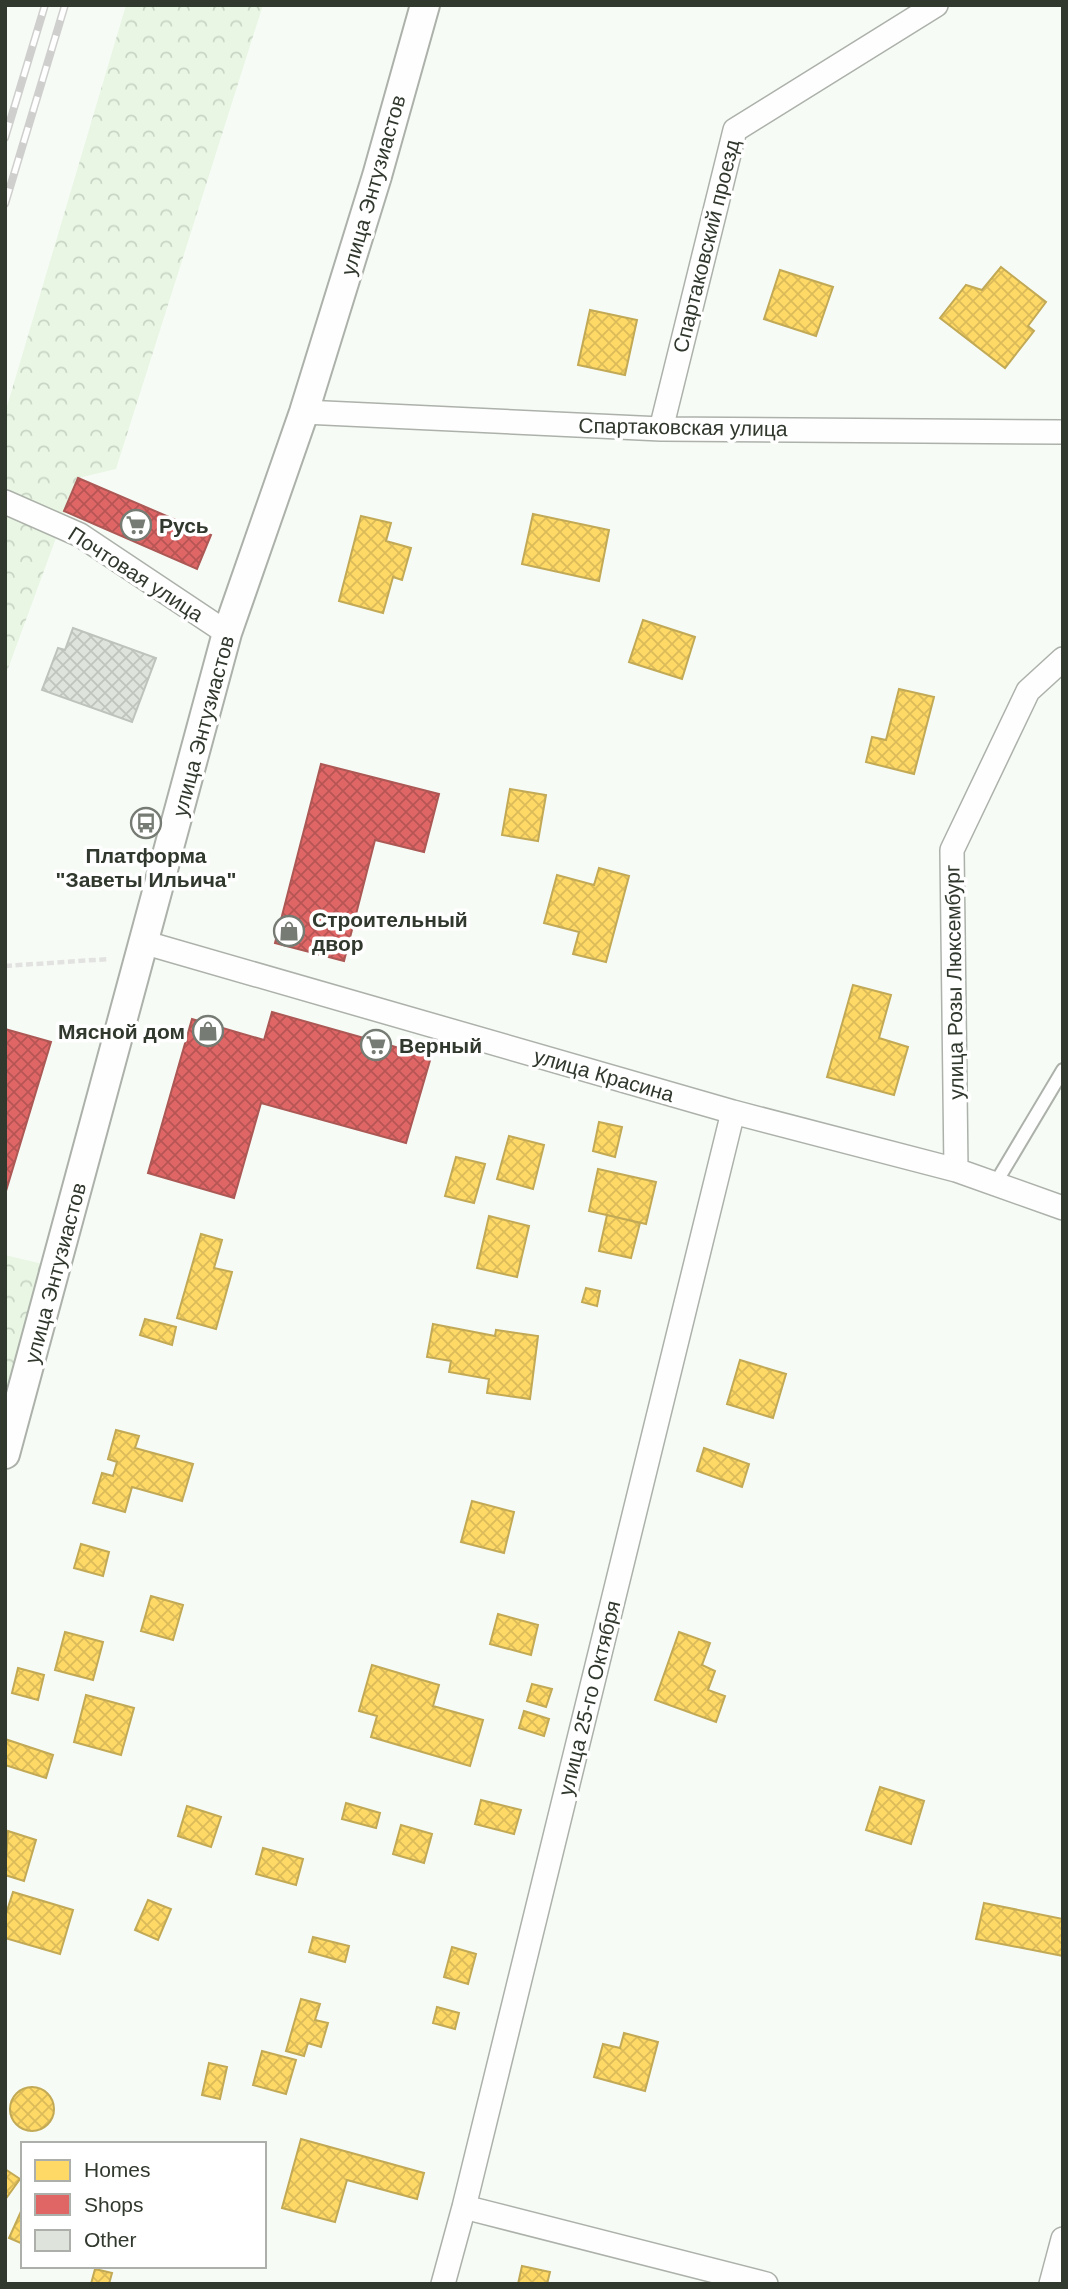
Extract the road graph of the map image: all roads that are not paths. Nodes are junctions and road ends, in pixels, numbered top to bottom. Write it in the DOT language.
graph roads {
  1 [pos="425,5"];
  2 [pos="936,5"];
  3 [pos="304,412"];
  4 [pos="661,429"];
  5 [pos="1063,432"];
  6 [pos="5,502"];
  7 [pos="227,633"];
  8 [pos="1063,659"];
  9 [pos="143,950"];
  10 [pos="1063,1070"];
  11 [pos="733,1112"];
  12 [pos="956,1170"];
  13 [pos="995,1184"];
  14 [pos="1063,1208"];
  15 [pos="5,1454"];
  16 [pos="464,2207"];
  17 [pos="1063,2239"];
  18 [pos="443,2284"];
  19 [pos="766,2284"];
  20 [pos="1051,2284"];
  1 -- 3 [label="street, улица Энтузиастов"];
  2 -- 4 [label="street, Спартаковский проезд"];
  3 -- 4 [label="street, Спартаковская улица"];
  3 -- 7 [label="street, улица Энтузиастов"];
  4 -- 5 [label="street, Спартаковская улица"];
  6 -- 7 [label="street, Почтовая улица"];
  7 -- 9 [label="street, улица Энтузиастов"];
  8 -- 12 [label="street, улица Розы Люксембург"];
  9 -- 11 [label="street, улица Красина"];
  9 -- 15 [label="street, улица Энтузиастов"];
  10 -- 13 [label="lane"];
  11 -- 12 [label="street, улица Красина"];
  11 -- 16 [label="street, улица 25-го Октября"];
  12 -- 13 [label="street, улица Красина"];
  13 -- 14 [label="street, улица Красина"];
  16 -- 18 [label="street, улица 25-го Октября"];
  16 -- 19 [label="street"];
  17 -- 20 [label="street"];
}
